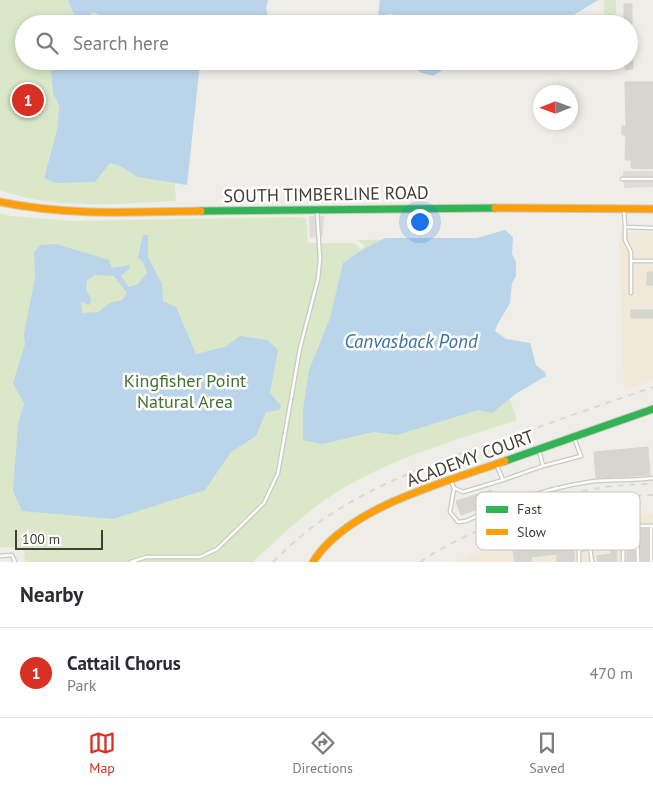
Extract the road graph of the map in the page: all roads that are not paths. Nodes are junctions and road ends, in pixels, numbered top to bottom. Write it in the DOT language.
graph roads {
  1 [pos="622,179"];
  2 [pos="653,179"];
  3 [pos="0,202"];
  4 [pos="318,209"];
  5 [pos="624,209"];
  6 [pos="653,209"];
  7 [pos="625,227"];
  8 [pos="653,228"];
  9 [pos="653,261"];
  10 [pos="631,262"];
  11 [pos="631,293"];
  12 [pos="653,411"];
  13 [pos="573,437"];
  14 [pos="539,448"];
  15 [pos="496,463"];
  16 [pos="544,466"];
  17 [pos="653,478"];
  18 [pos="451,479"];
  19 [pos="502,480"];
  20 [pos="454,488"];
  21 [pos="544,492"];
  22 [pos="476,517"];
  23 [pos="652,526"];
  24 [pos="0,556"];
  25 [pos="15,562"];
  26 [pos="131,562"];
  27 [pos="313,562"];
  28 [pos="651,562"];
  1 -- 2 [label="lane"];
  3 -- 4 [label="main road, SOUTH TIMBERLINE ROAD"];
  4 -- 5 [label="main road, SOUTH TIMBERLINE ROAD"];
  4 -- 26 [label="lane"];
  5 -- 6 [label="main road, SOUTH TIMBERLINE ROAD"];
  5 -- 7 [label="lane"];
  7 -- 8 [label="lane"];
  7 -- 10 [label="lane"];
  9 -- 10 [label="lane"];
  10 -- 11 [label="lane"];
  12 -- 13 [label="main road, ACADEMY COURT"];
  13 -- 14 [label="main road, ACADEMY COURT"];
  13 -- 16 [label="lane"];
  14 -- 15 [label="main road, ACADEMY COURT"];
  14 -- 16 [label="lane"];
  15 -- 18 [label="main road, ACADEMY COURT"];
  15 -- 19 [label="lane"];
  16 -- 19 [label="lane"];
  17 -- 21 [label="lane"];
  18 -- 20 [label="lane"];
  18 -- 27 [label="main road, ACADEMY COURT"];
  19 -- 20 [label="lane"];
  20 -- 22 [label="lane"];
  23 -- 28 [label="lane"];
  24 -- 25 [label="lane"];
}
